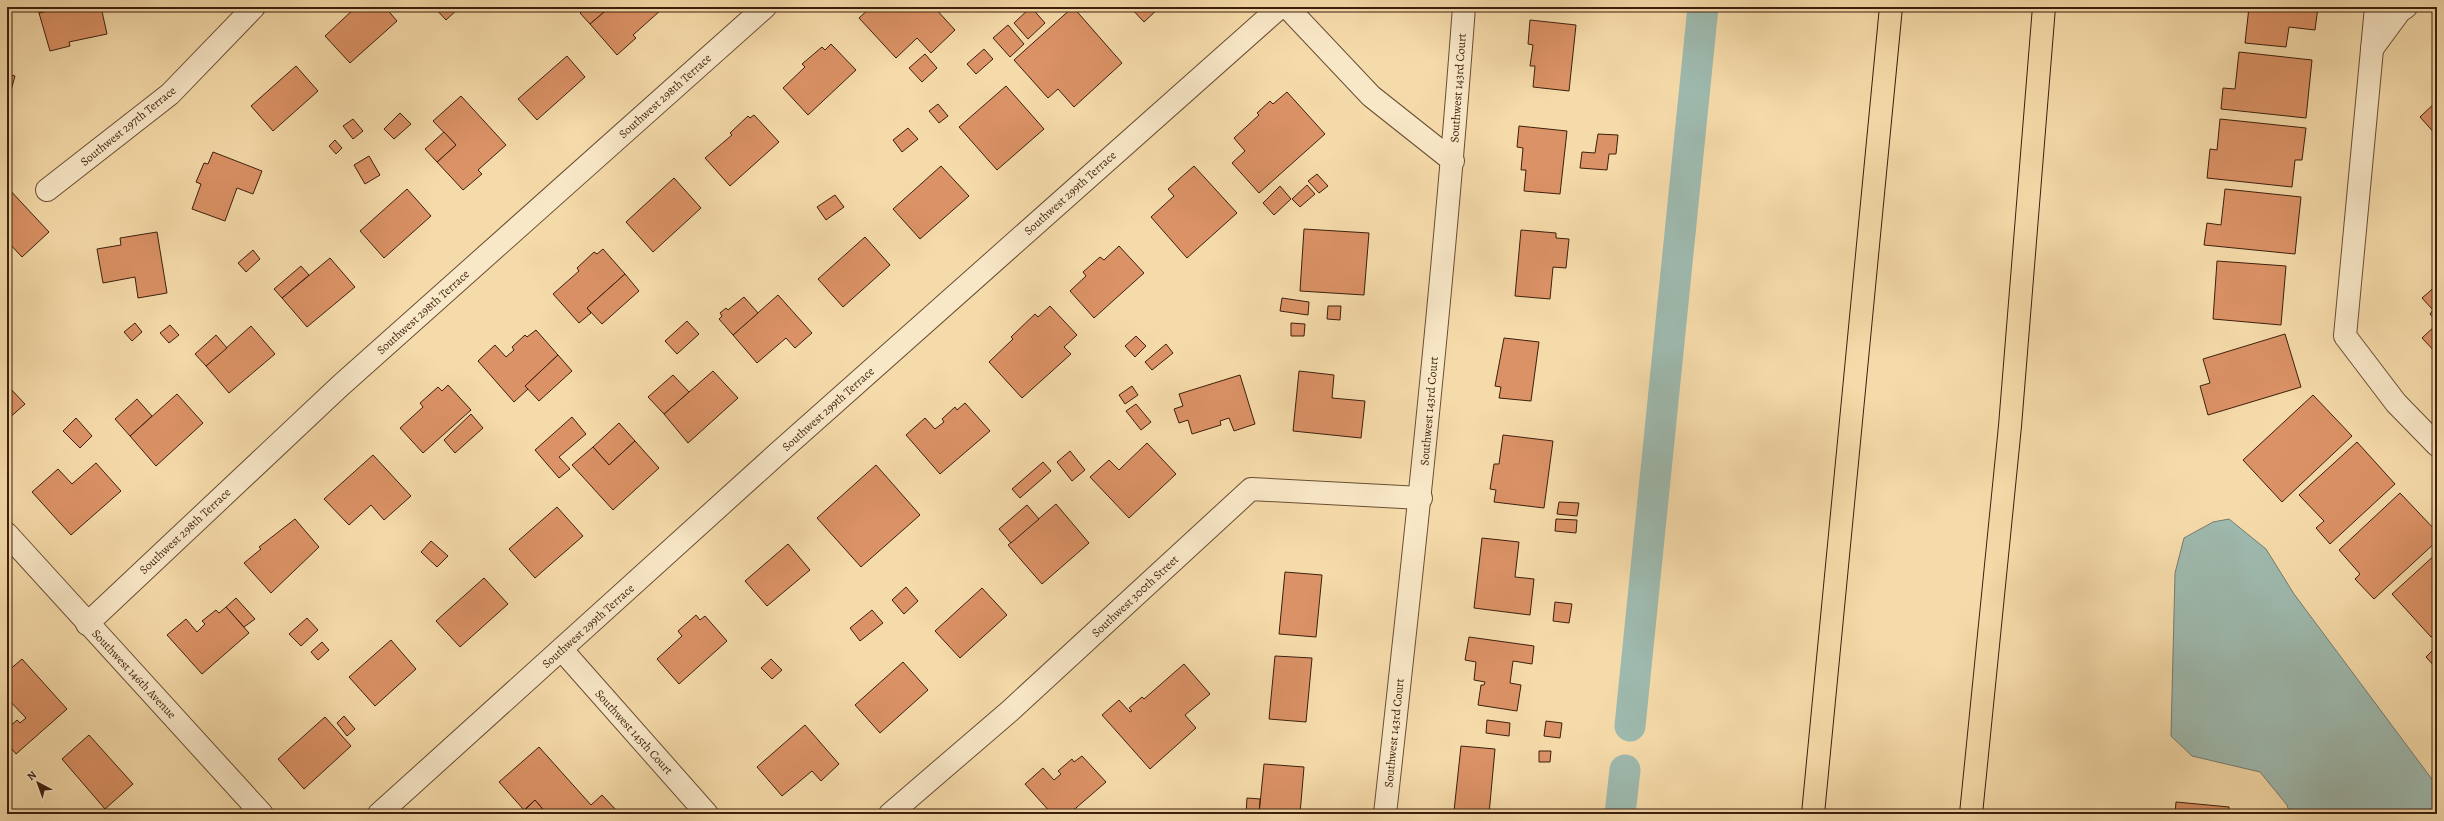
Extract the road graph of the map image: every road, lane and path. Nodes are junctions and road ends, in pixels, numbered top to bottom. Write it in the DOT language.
graph roads {
  1 [pos="254,7"];
  2 [pos="765,7"];
  3 [pos="1280,7"];
  4 [pos="1287,7"];
  5 [pos="1464,7"];
  6 [pos="1891,7"];
  7 [pos="2044,7"];
  8 [pos="2376,7"];
  9 [pos="2406,7"];
  10 [pos="2372,50"];
  11 [pos="1453,161"];
  12 [pos="47,190"];
  13 [pos="2437,445"];
  14 [pos="1421,498"];
  15 [pos="7,534"];
  16 [pos="87,624"];
  17 [pos="562,650"];
  18 [pos="262,814"];
  19 [pos="379,814"];
  20 [pos="707,814"];
  21 [pos="890,814"];
  22 [pos="1385,814"];
  23 [pos="1813,814"];
  24 [pos="1971,814"];
  1 -- 12 [label="street, Southwest 297th Terrace"];
  2 -- 16 [label="street, Southwest 298th Terrace"];
  3 -- 17 [label="street, Southwest 299th Terrace"];
  4 -- 11 [label="street"];
  5 -- 11 [label="street, Southwest 143rd Court"];
  6 -- 23 [label="highway"];
  7 -- 24 [label="highway"];
  8 -- 10 [label="street"];
  9 -- 10 [label="street"];
  10 -- 13 [label="street"];
  11 -- 14 [label="street, Southwest 143rd Court"];
  14 -- 21 [label="street, Southwest 300th Street"];
  14 -- 22 [label="street, Southwest 143rd Court"];
  15 -- 16 [label="street, Southwest 146th Avenue"];
  16 -- 18 [label="street, Southwest 146th Avenue"];
  17 -- 19 [label="street, Southwest 299th Terrace"];
  17 -- 20 [label="street, Southwest 145th Court"];
}
